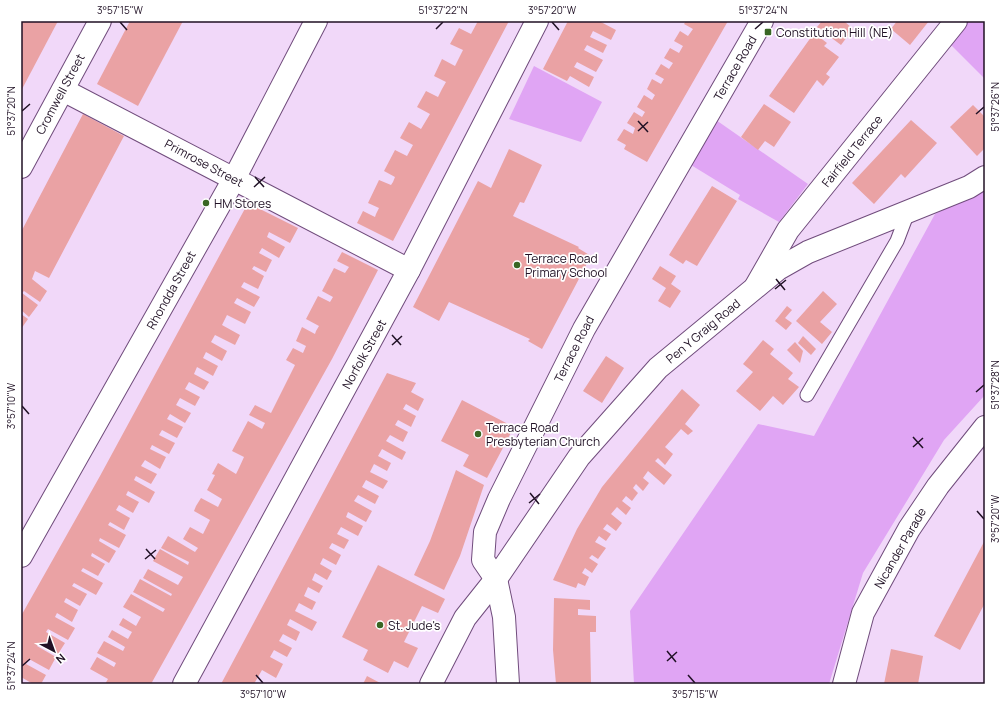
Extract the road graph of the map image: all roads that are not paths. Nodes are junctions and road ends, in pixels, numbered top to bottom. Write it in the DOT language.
graph roads {
  1 [pos="100,21"];
  2 [pos="316,21"];
  3 [pos="537,21"];
  4 [pos="762,21"];
  5 [pos="956,21"];
  6 [pos="63,90"];
  7 [pos="21,167"];
  8 [pos="985,177"];
  9 [pos="234,179"];
  10 [pos="908,212"];
  11 [pos="410,270"];
  12 [pos="756,286"];
  13 [pos="807,396"];
  14 [pos="985,427"];
  15 [pos="21,556"];
  16 [pos="496,578"];
  17 [pos="184,684"];
  18 [pos="431,684"];
  19 [pos="508,684"];
  20 [pos="844,684"];
  1 -- 6 [label="street, Cromwell Street"];
  2 -- 9 [label="street, Rhondda Street"];
  3 -- 11 [label="street, Norfolk Street"];
  4 -- 16 [label="street, Terrace Road"];
  5 -- 12 [label="street, Fairfield Terrace"];
  6 -- 7 [label="street, Cromwell Street"];
  6 -- 9 [label="street, Primrose Street"];
  8 -- 10 [label="street, Pen Y Graig Road"];
  9 -- 11 [label="street, Primrose Street"];
  9 -- 15 [label="street, Rhondda Street"];
  10 -- 12 [label="street, Pen Y Graig Road"];
  10 -- 13 [label="lane"];
  11 -- 17 [label="street, Norfolk Street"];
  12 -- 16 [label="street, Pen Y Graig Road"];
  14 -- 20 [label="street, Nicander Parade"];
  16 -- 18 [label="street"];
  16 -- 19 [label="street"];
}
